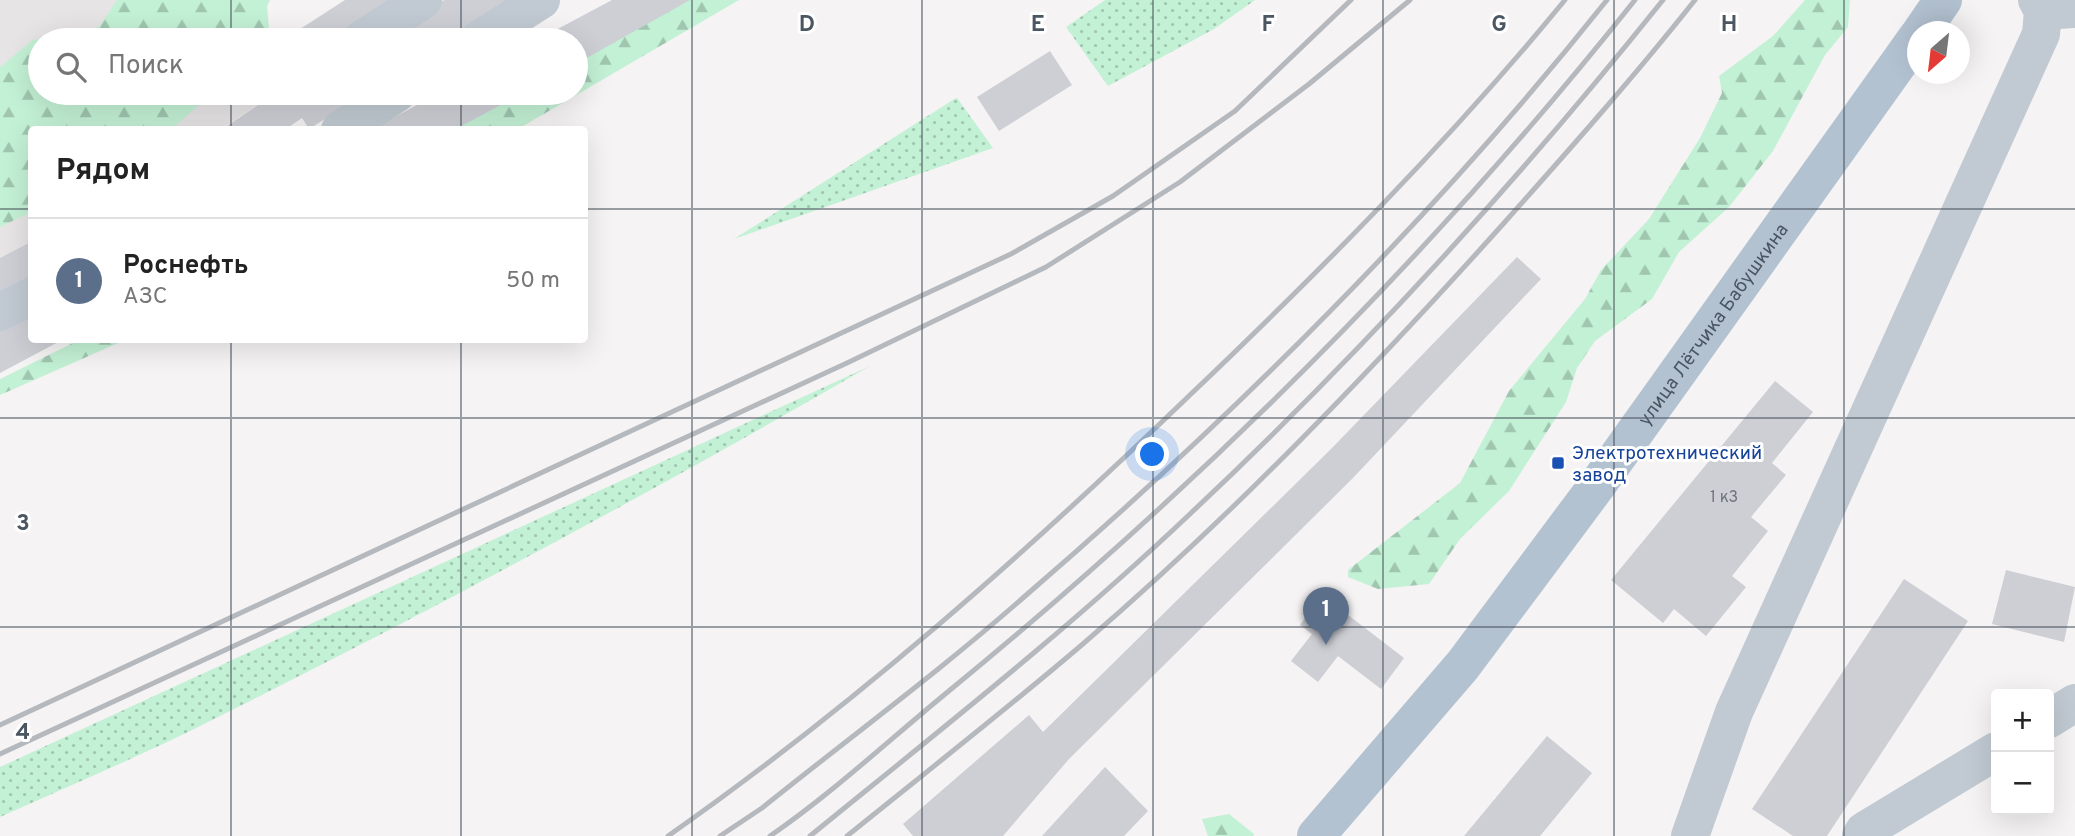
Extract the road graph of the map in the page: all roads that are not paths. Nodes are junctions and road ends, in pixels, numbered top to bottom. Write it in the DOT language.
graph roads {
  1 [pos="423,0"];
  2 [pos="541,0"];
  3 [pos="1943,0"];
  4 [pos="2052,7"];
  5 [pos="1929,21"];
  6 [pos="380,28"];
  7 [pos="497,28"];
  8 [pos="1907,50"];
  9 [pos="379,105"];
  10 [pos="346,126"];
  11 [pos="28,298"];
  12 [pos="0,312"];
  13 [pos="2075,703"];
  14 [pos="2054,716"];
  15 [pos="1994,752"];
  16 [pos="1316,836"];
  17 [pos="1690,836"];
  18 [pos="1861,836"];
  1 -- 6 [label="lane"];
  2 -- 7 [label="lane"];
  3 -- 5 [label="main road"];
  4 -- 17 [label="lane"];
  8 -- 16 [label="main road, улица Лётчика Бабушкина"];
  9 -- 10 [label="lane"];
  11 -- 12 [label="lane"];
  13 -- 14 [label="lane"];
  15 -- 18 [label="lane"];
}
